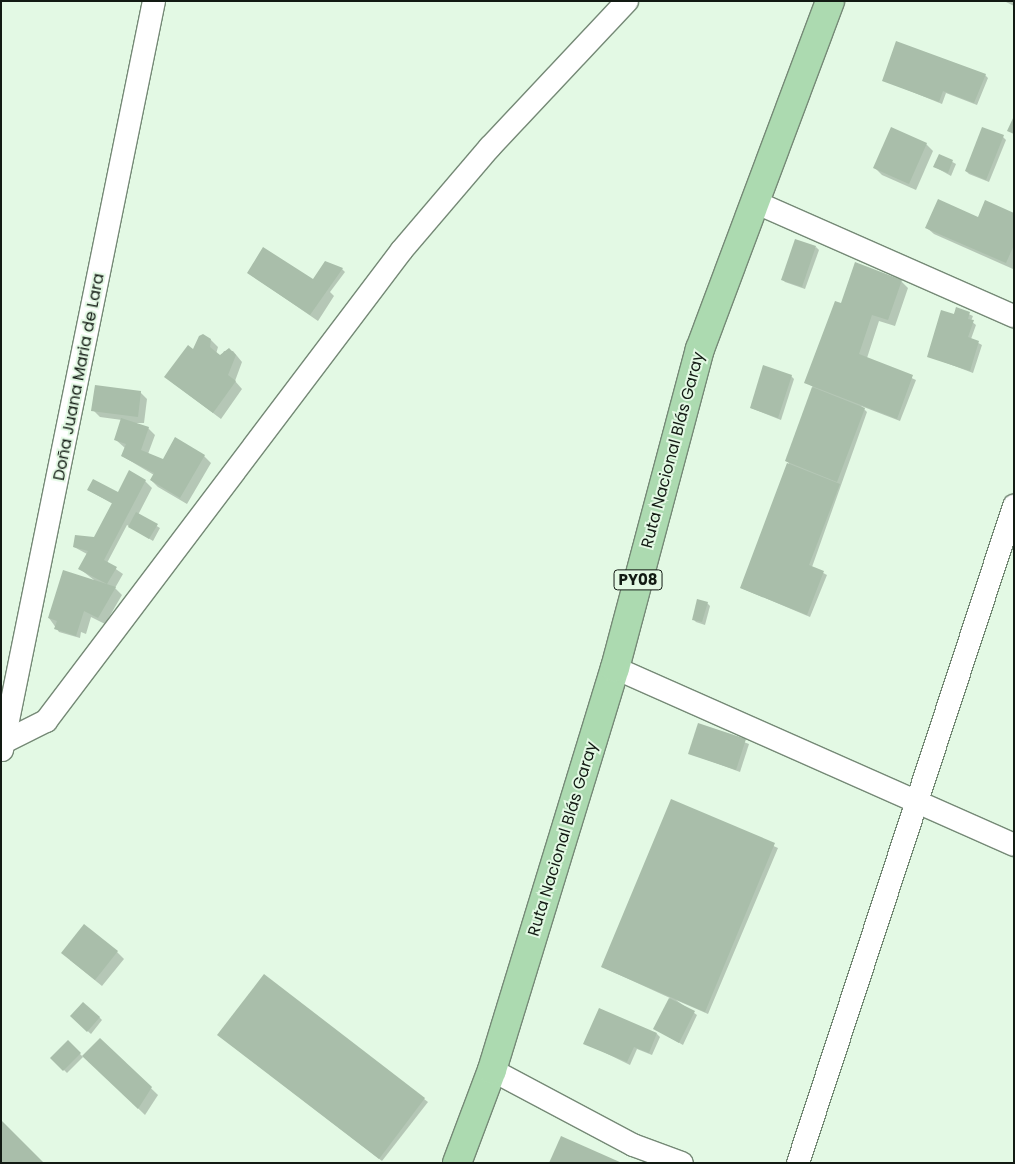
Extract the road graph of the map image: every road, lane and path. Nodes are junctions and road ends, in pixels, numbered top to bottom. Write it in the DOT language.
graph roads {
  1 [pos="154,1"];
  2 [pos="627,1"];
  3 [pos="830,1"];
  4 [pos="755,202"];
  5 [pos="1014,316"];
  6 [pos="1014,506"];
  7 [pos="615,668"];
  8 [pos="4,746"];
  9 [pos="919,802"];
  10 [pos="1014,845"];
  11 [pos="492,1070"];
  12 [pos="457,1163"];
  13 [pos="682,1163"];
  14 [pos="798,1163"];
  1 -- 8 [label="street, Doña Juana Maria de Lara"];
  2 -- 8 [label="street"];
  3 -- 4 [label="highway, Ruta Nacional Blás Garay / PY08"];
  4 -- 5 [label="street"];
  4 -- 7 [label="highway, Ruta Nacional Blás Garay / PY08"];
  6 -- 9 [label="street"];
  7 -- 9 [label="street"];
  7 -- 11 [label="highway, Ruta Nacional Blás Garay / PY08"];
  9 -- 10 [label="street"];
  9 -- 14 [label="street"];
  11 -- 12 [label="highway, Ruta Nacional Blás Garay / PY08"];
  11 -- 13 [label="street"];
}
